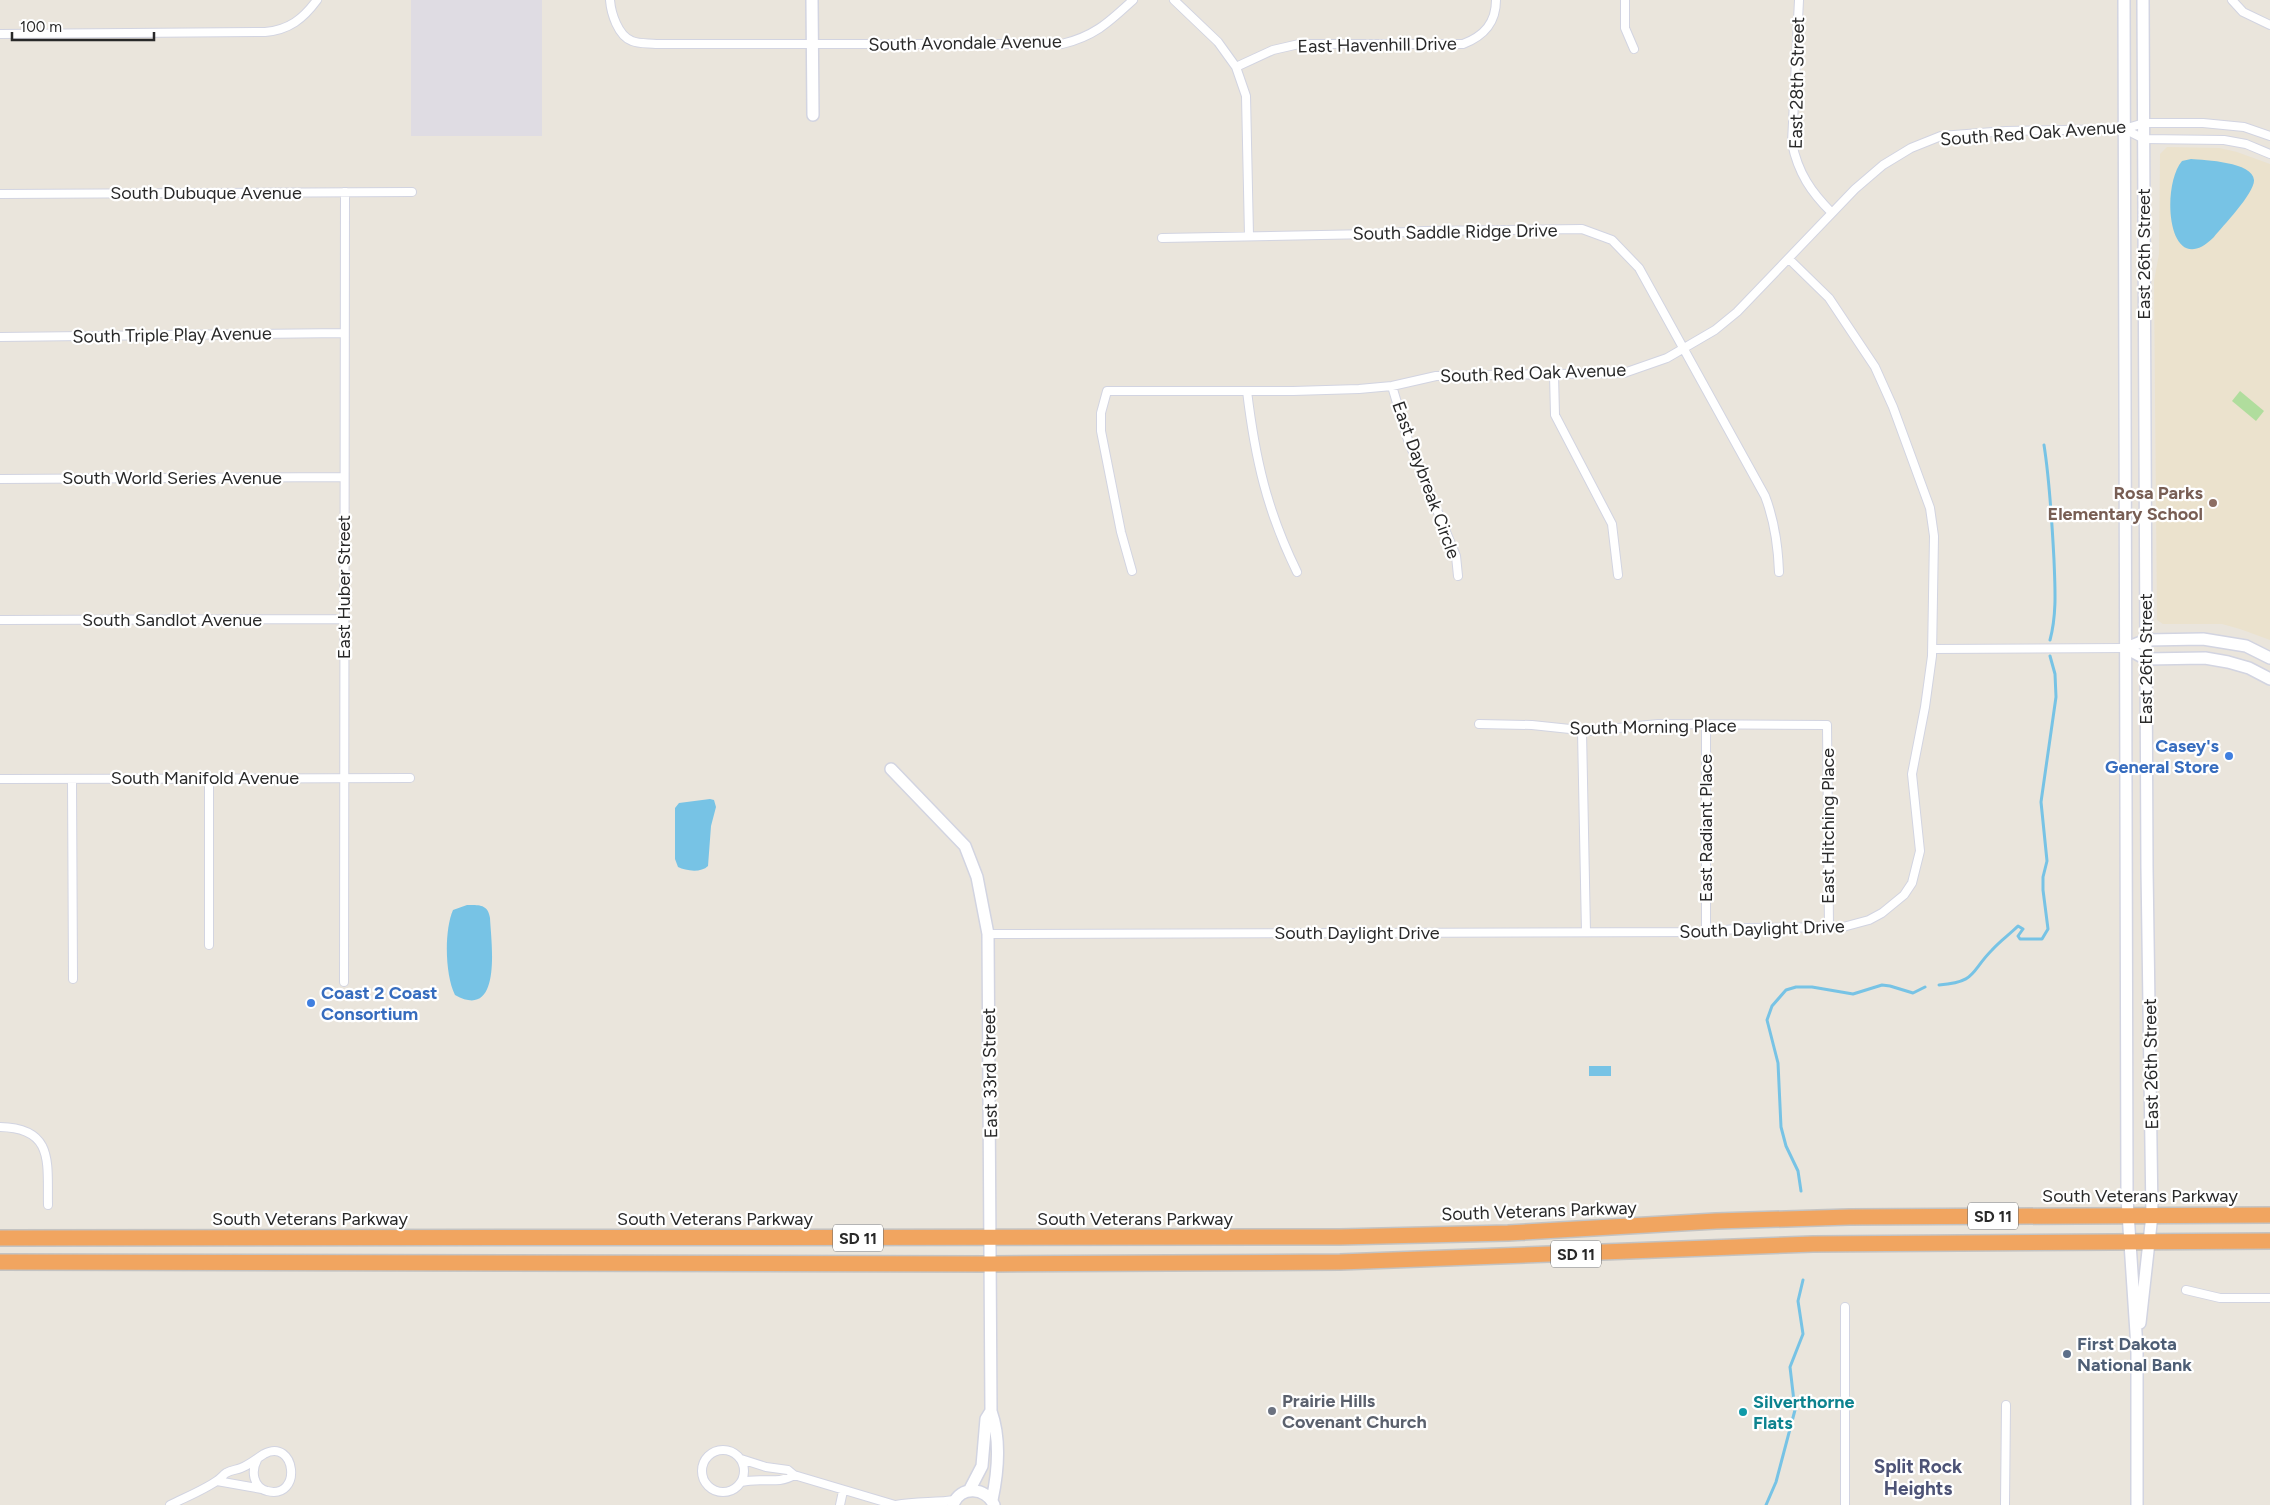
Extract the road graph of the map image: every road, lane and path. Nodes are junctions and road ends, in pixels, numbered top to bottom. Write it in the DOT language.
graph roads {
  1 [pos="317,0"];
  2 [pos="610,0"];
  3 [pos="812,0"];
  4 [pos="1133,0"];
  5 [pos="1174,0"];
  6 [pos="1496,0"];
  7 [pos="1625,0"];
  8 [pos="1799,0"];
  9 [pos="2124,0"];
  10 [pos="2143,0"];
  11 [pos="2232,0"];
  12 [pos="2270,25"];
  13 [pos="0,34"];
  14 [pos="812,44"];
  15 [pos="1634,49"];
  16 [pos="1236,68"];
  17 [pos="813,115"];
  18 [pos="2144,123"];
  19 [pos="2124,129"];
  20 [pos="2270,136"];
  21 [pos="2144,139"];
  22 [pos="2270,154"];
  23 [pos="345,192"];
  24 [pos="412,192"];
  25 [pos="0,194"];
  26 [pos="1832,214"];
  27 [pos="1249,236"];
  28 [pos="1162,238"];
  29 [pos="1789,259"];
  30 [pos="344,334"];
  31 [pos="0,337"];
  32 [pos="1683,351"];
  33 [pos="1554,375"];
  34 [pos="1392,386"];
  35 [pos="1247,391"];
  36 [pos="344,477"];
  37 [pos="0,479"];
  38 [pos="1132,571"];
  39 [pos="1297,572"];
  40 [pos="1779,572"];
  41 [pos="1618,575"];
  42 [pos="1458,576"];
  43 [pos="344,619"];
  44 [pos="0,620"];
  45 [pos="2146,640"];
  46 [pos="2126,648"];
  47 [pos="1932,649"];
  48 [pos="2270,658"];
  49 [pos="2146,659"];
  50 [pos="2270,679"];
  51 [pos="1479,724"];
  52 [pos="1706,724"];
  53 [pos="1827,725"];
  54 [pos="1582,731"];
  55 [pos="891,769"];
  56 [pos="209,778"];
  57 [pos="344,778"];
  58 [pos="410,778"];
  59 [pos="0,779"];
  60 [pos="72,779"];
  61 [pos="1829,927"];
  62 [pos="1586,932"];
  63 [pos="1706,932"];
  64 [pos="988,934"];
  65 [pos="209,945"];
  66 [pos="73,980"];
  67 [pos="344,982"];
  68 [pos="0,1127"];
  69 [pos="48,1205"];
  70 [pos="2270,1214"];
  71 [pos="2127,1215"];
  72 [pos="2152,1215"];
  73 [pos="0,1238"];
  74 [pos="992,1238"];
  75 [pos="2129,1241"];
  76 [pos="2149,1241"];
  77 [pos="2270,1241"];
  78 [pos="0,1262"];
  79 [pos="992,1264"];
  80 [pos="2186,1290"];
  81 [pos="2270,1298"];
  82 [pos="1845,1307"];
  83 [pos="2137,1348"];
  84 [pos="2006,1405"];
  85 [pos="992,1411"];
  86 [pos="741,1459"];
  87 [pos="257,1460"];
  88 [pos="794,1475"];
  89 [pos="217,1481"];
  90 [pos="742,1482"];
  91 [pos="262,1489"];
  92 [pos="843,1491"];
  93 [pos="969,1491"];
  94 [pos="954,1502"];
  95 [pos="993,1503"];
  96 [pos="170,1505"];
  97 [pos="840,1505"];
  98 [pos="896,1505"];
  99 [pos="1845,1505"];
  100 [pos="2005,1505"];
  101 [pos="2138,1505"];
  1 -- 13 [label="street"];
  2 -- 14 [label="street, South Avondale Avenue"];
  3 -- 14 [label="main road"];
  4 -- 14 [label="street, South Avondale Avenue"];
  5 -- 16 [label="street"];
  6 -- 16 [label="street, East Havenhill Drive"];
  7 -- 15 [label="street"];
  8 -- 26 [label="street, East 28th Street"];
  9 -- 19 [label="main road, East 26th Street"];
  10 -- 18 [label="main road, East 26th Street"];
  11 -- 12 [label="street"];
  14 -- 17 [label="main road"];
  16 -- 27 [label="street"];
  18 -- 19 [label="street, South Red Oak Avenue"];
  18 -- 20 [label="street, South Red Oak Avenue"];
  18 -- 21 [label="main road, East 26th Street"];
  19 -- 21 [label="street"];
  19 -- 26 [label="street, South Red Oak Avenue"];
  19 -- 46 [label="main road, East 26th Street"];
  21 -- 22 [label="street"];
  21 -- 45 [label="main road, East 26th Street"];
  23 -- 24 [label="street, South Dubuque Avenue"];
  23 -- 25 [label="street, South Dubuque Avenue"];
  23 -- 30 [label="street, East Huber Street"];
  26 -- 29 [label="street, South Red Oak Avenue"];
  27 -- 28 [label="street, South Saddle Ridge Drive"];
  27 -- 32 [label="street, South Saddle Ridge Drive"];
  29 -- 32 [label="street, South Red Oak Avenue"];
  29 -- 47 [label="street, South Daylight Drive"];
  30 -- 31 [label="street, South Triple Play Avenue"];
  30 -- 36 [label="street, East Huber Street"];
  32 -- 33 [label="street, South Red Oak Avenue"];
  32 -- 40 [label="street, South Saddle Ridge Drive"];
  33 -- 34 [label="street, South Red Oak Avenue"];
  33 -- 41 [label="street"];
  34 -- 35 [label="street, South Red Oak Avenue"];
  34 -- 42 [label="street, East Daybreak Circle"];
  35 -- 38 [label="street, South Red Oak Avenue"];
  35 -- 39 [label="street"];
  36 -- 37 [label="street, South World Series Avenue"];
  36 -- 43 [label="street, East Huber Street"];
  43 -- 44 [label="street, South Sandlot Avenue"];
  43 -- 57 [label="street, East Huber Street"];
  45 -- 46 [label="main road"];
  45 -- 48 [label="main road"];
  45 -- 49 [label="main road, East 26th Street"];
  46 -- 47 [label="street"];
  46 -- 49 [label="main road"];
  46 -- 71 [label="main road, East 26th Street"];
  47 -- 61 [label="street, South Daylight Drive"];
  49 -- 50 [label="main road"];
  49 -- 72 [label="main road, East 26th Street"];
  51 -- 54 [label="street, South Morning Place"];
  52 -- 53 [label="street, South Morning Place"];
  52 -- 54 [label="street, South Morning Place"];
  52 -- 63 [label="street, East Radiant Place"];
  53 -- 61 [label="street, East Hitching Place"];
  54 -- 62 [label="street"];
  55 -- 64 [label="main road, East 33rd Street"];
  56 -- 57 [label="street, South Manifold Avenue"];
  56 -- 60 [label="street, South Manifold Avenue"];
  56 -- 65 [label="street"];
  57 -- 58 [label="street, South Manifold Avenue"];
  57 -- 67 [label="street, East Huber Street"];
  59 -- 60 [label="street, South Manifold Avenue"];
  60 -- 66 [label="street"];
  61 -- 63 [label="street, South Daylight Drive"];
  62 -- 63 [label="street, South Daylight Drive"];
  62 -- 64 [label="street, South Daylight Drive"];
  64 -- 74 [label="main road, East 33rd Street"];
  68 -- 69 [label="street"];
  70 -- 72 [label="highway, South Veterans Parkway / SD 11"];
  71 -- 72 [label="highway, South Veterans Parkway / SD 11"];
  71 -- 74 [label="highway, South Veterans Parkway / SD 11"];
  71 -- 75 [label="main road, East 26th Street"];
  72 -- 76 [label="main road, East 26th Street"];
  73 -- 74 [label="highway, South Veterans Parkway / SD 11"];
  74 -- 79 [label="main road, East 33rd Street"];
  75 -- 76 [label="highway, SD 11"];
  75 -- 79 [label="highway, SD 11"];
  75 -- 83 [label="main road, East 26th Street"];
  76 -- 77 [label="highway, SD 11"];
  76 -- 83 [label="main road, East 26th Street"];
  78 -- 79 [label="highway, SD 11"];
  79 -- 85 [label="main road, East 33rd Street"];
  80 -- 81 [label="street"];
  82 -- 99 [label="street"];
  83 -- 101 [label="main road, East 26th Street"];
  84 -- 100 [label="street"];
  85 -- 93 [label="main road, East 33rd Street"];
  85 -- 95 [label="main road, East 33rd Street"];
  86 -- 88 [label="street"];
  86 -- 90 [label="street"];
  86 -- 90 [label="street"];
  87 -- 89 [label="street"];
  87 -- 91 [label="street"];
  87 -- 91 [label="street"];
  88 -- 90 [label="street"];
  88 -- 92 [label="street"];
  89 -- 91 [label="street"];
  89 -- 96 [label="street"];
  92 -- 97 [label="street"];
  92 -- 98 [label="street"];
  93 -- 94 [label="main road, East 33rd Street"];
  93 -- 95 [label="main road, East 33rd Street"];
  94 -- 98 [label="street"];
}
